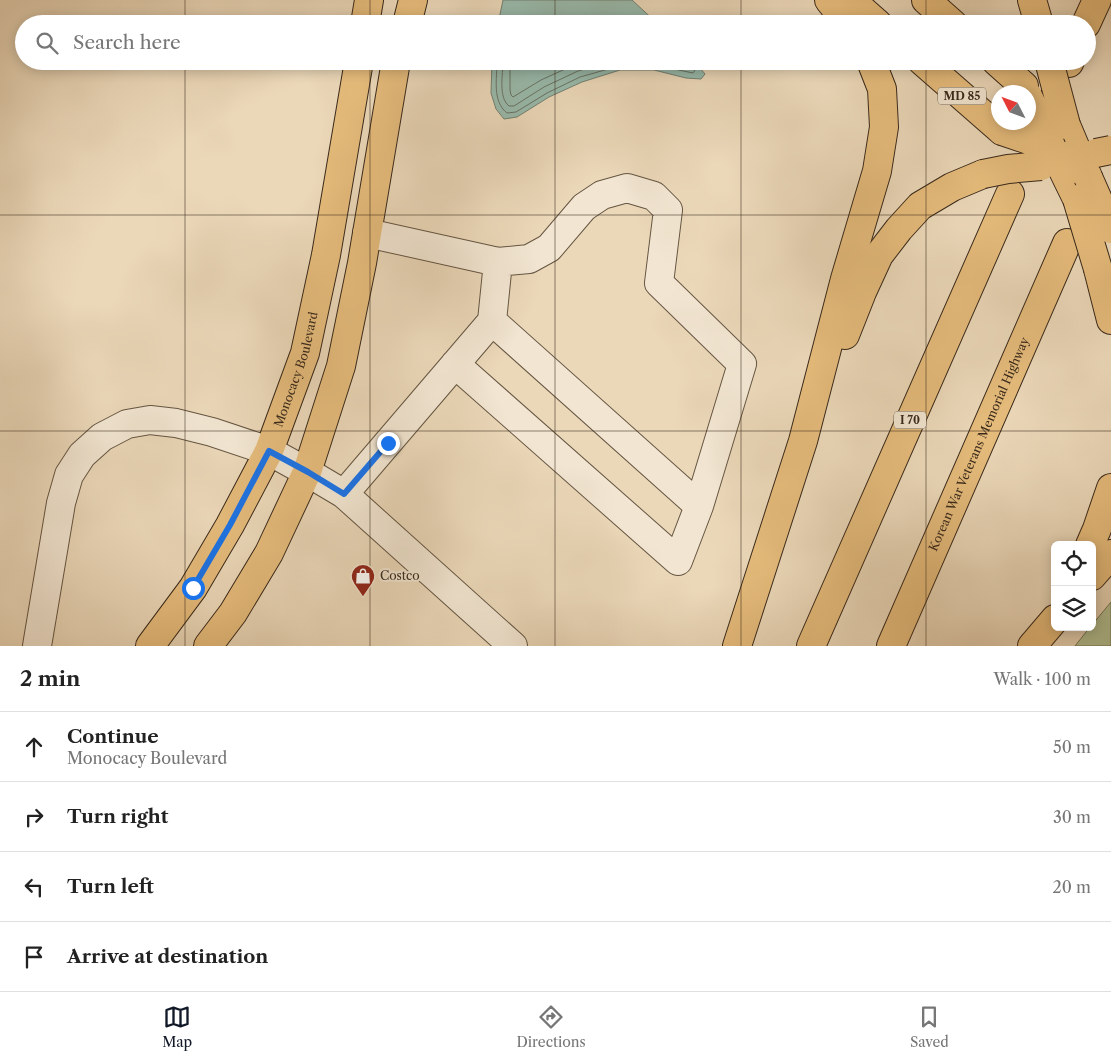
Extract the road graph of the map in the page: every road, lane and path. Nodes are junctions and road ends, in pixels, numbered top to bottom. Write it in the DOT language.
graph roads {
  1 [pos="369,0"];
  2 [pos="405,0"];
  3 [pos="413,0"];
  4 [pos="829,0"];
  5 [pos="851,0"];
  6 [pos="926,0"];
  7 [pos="1032,0"];
  8 [pos="1097,0"];
  9 [pos="366,15"];
  10 [pos="403,15"];
  11 [pos="409,15"];
  12 [pos="841,15"];
  13 [pos="868,15"];
  14 [pos="943,15"];
  15 [pos="1036,15"];
  16 [pos="1090,15"];
  17 [pos="358,70"];
  18 [pos="395,70"];
  19 [pos="875,70"];
  20 [pos="932,70"];
  21 [pos="1005,70"];
  22 [pos="1063,70"];
  23 [pos="1021,85"];
  24 [pos="1036,104"];
  25 [pos="1078,162"];
  26 [pos="1010,194"];
  27 [pos="1111,228"];
  28 [pos="367,233"];
  29 [pos="1066,243"];
  30 [pos="498,262"];
  31 [pos="1111,320"];
  32 [pos="492,321"];
  33 [pos="455,364"];
  34 [pos="803,441"];
  35 [pos="269,451"];
  36 [pos="308,472"];
  37 [pos="1111,488"];
  38 [pos="344,494"];
  39 [pos="699,506"];
  40 [pos="1092,541"];
  41 [pos="1111,554"];
  42 [pos="1096,571"];
  43 [pos="1051,617"];
  44 [pos="1041,635"];
  45 [pos="38,646"];
  46 [pos="150,646"];
  47 [pos="208,646"];
  48 [pos="513,646"];
  49 [pos="737,646"];
  50 [pos="811,646"];
  51 [pos="892,646"];
  1 -- 9 [label="main road"];
  2 -- 10 [label="main road"];
  3 -- 11 [label="main road"];
  4 -- 12 [label="main road"];
  5 -- 13 [label="main road"];
  6 -- 14 [label="main road"];
  7 -- 15 [label="main road"];
  8 -- 16 [label="main road"];
  17 -- 35 [label="main road, Monocacy Boulevard"];
  18 -- 28 [label="main road"];
  19 -- 34 [label="main road"];
  20 -- 25 [label="main road, MD 85, bridge"];
  21 -- 23 [label="main road"];
  22 -- 25 [label="main road, bridge"];
  24 -- 25 [label="main road, bridge"];
  25 -- 27 [label="main road, bridge"];
  25 -- 31 [label="main road, bridge"];
  25 -- 34 [label="main road, bridge"];
  26 -- 50 [label="main road, I 70"];
  28 -- 30 [label="lane"];
  28 -- 36 [label="main road"];
  29 -- 51 [label="main road, Korean War Veterans Memorial Highway"];
  30 -- 32 [label="lane"];
  30 -- 39 [label="lane"];
  32 -- 33 [label="lane"];
  32 -- 39 [label="lane"];
  33 -- 38 [label="lane"];
  33 -- 39 [label="lane"];
  34 -- 49 [label="main road"];
  35 -- 36 [label="lane"];
  35 -- 45 [label="lane"];
  35 -- 46 [label="main road, Monocacy Boulevard"];
  36 -- 38 [label="lane"];
  36 -- 47 [label="main road"];
  37 -- 40 [label="main road"];
  38 -- 48 [label="lane"];
  41 -- 42 [label="main road"];
  43 -- 44 [label="main road"];
}
